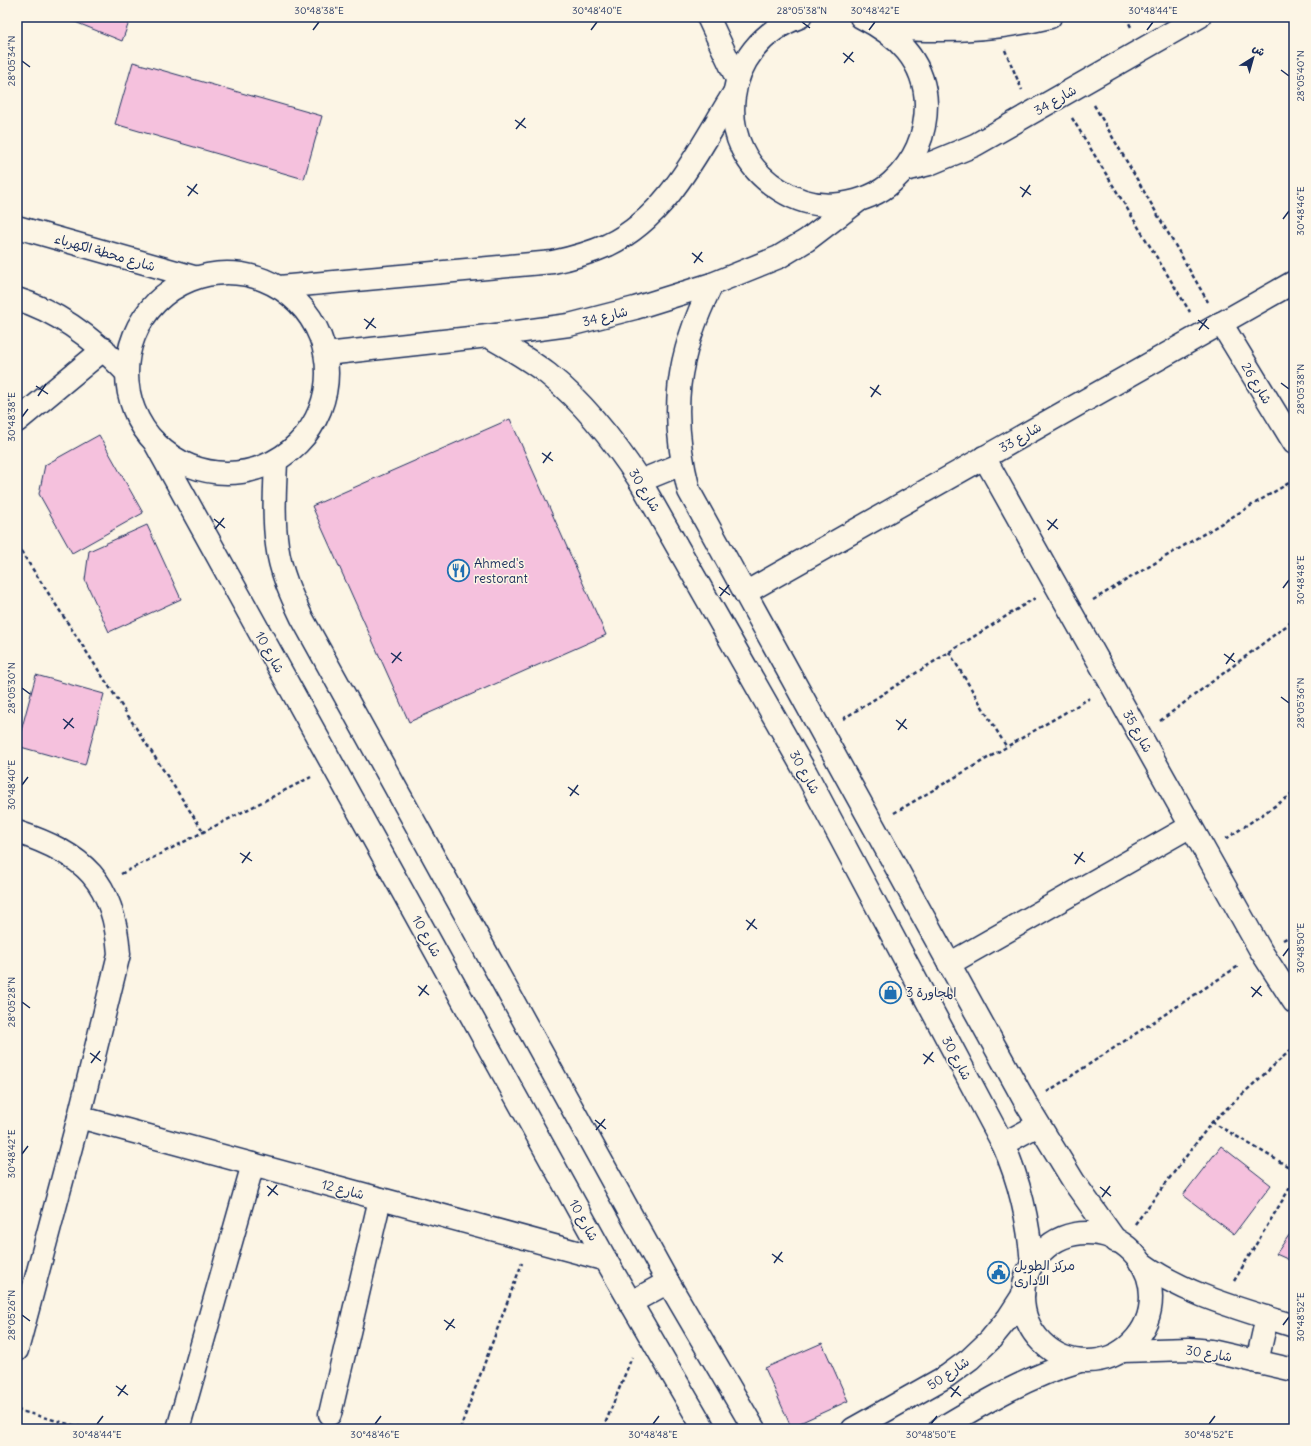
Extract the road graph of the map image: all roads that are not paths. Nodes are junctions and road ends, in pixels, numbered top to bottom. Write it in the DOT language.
graph roads {
  1 [pos="708,17"];
  2 [pos="800,17"];
  3 [pos="861,17"];
  4 [pos="1050,17"];
  5 [pos="1199,17"];
  6 [pos="882,27"];
  7 [pos="735,86"];
  8 [pos="905,170"];
  9 [pos="858,201"];
  10 [pos="17,227"];
  11 [pos="194,278"];
  12 [pos="1294,282"];
  13 [pos="712,284"];
  14 [pos="279,287"];
  15 [pos="17,299"];
  16 [pos="1212,328"];
  17 [pos="488,336"];
  18 [pos="104,349"];
  19 [pos="326,354"];
  20 [pos="126,372"];
  21 [pos="17,421"];
  22 [pos="154,441"];
  23 [pos="1294,443"];
  24 [pos="984,457"];
  25 [pos="276,461"];
  26 [pos="682,464"];
  27 [pos="640,481"];
  28 [pos="745,593"];
  29 [pos="1191,826"];
  30 [pos="17,832"];
  31 [pos="949,964"];
  32 [pos="1294,1002"];
  33 [pos="80,1117"];
  34 [pos="1038,1125"];
  35 [pos="1003,1144"];
  36 [pos="253,1164"];
  37 [pos="380,1199"];
  38 [pos="1118,1242"];
  39 [pos="606,1260"];
  40 [pos="1140,1262"];
  41 [pos="1032,1265"];
  42 [pos="668,1282"];
  43 [pos="1023,1295"];
  44 [pos="630,1303"];
  45 [pos="1267,1317"];
  46 [pos="1294,1326"];
  47 [pos="17,1350"];
  48 [pos="1122,1351"];
  49 [pos="1080,1361"];
  50 [pos="1257,1362"];
  51 [pos="1294,1370"];
  52 [pos="330,1414"];
  53 [pos="178,1429"];
  54 [pos="704,1429"];
  55 [pos="754,1429"];
  56 [pos="853,1429"];
  57 [pos="940,1429"];
  1 -- 7 [label="street"];
  2 -- 7 [label="street"];
  3 -- 6 [label="street"];
  4 -- 6 [label="street"];
  5 -- 8 [label="street, شارع 34"];
  6 -- 8 [label="street"];
  7 -- 9 [label="street"];
  7 -- 14 [label="street"];
  8 -- 9 [label="street"];
  9 -- 13 [label="street, شارع 34"];
  10 -- 11 [label="street, شارع محطة الكهرباء"];
  11 -- 14 [label="street"];
  11 -- 20 [label="street"];
  12 -- 16 [label="street, شارع 33"];
  13 -- 17 [label="street, شارع 34"];
  13 -- 26 [label="street"];
  14 -- 19 [label="street"];
  15 -- 18 [label="street"];
  16 -- 23 [label="street, شارع 26"];
  16 -- 24 [label="street, شارع 33"];
  17 -- 19 [label="street, شارع 34"];
  17 -- 27 [label="street, شارع 30"];
  18 -- 20 [label="street"];
  18 -- 21 [label="street"];
  19 -- 25 [label="street"];
  20 -- 22 [label="street"];
  22 -- 25 [label="street"];
  22 -- 39 [label="street, شارع 10"];
  24 -- 28 [label="street, شارع 33"];
  24 -- 29 [label="street, شارع 35"];
  25 -- 42 [label="street"];
  26 -- 27 [label="street"];
  26 -- 28 [label="street"];
  27 -- 35 [label="street, شارع 30"];
  28 -- 31 [label="street"];
  29 -- 31 [label="street"];
  29 -- 32 [label="street, شارع 35"];
  30 -- 33 [label="street"];
  31 -- 34 [label="street"];
  33 -- 36 [label="street, شارع 12"];
  33 -- 47 [label="street"];
  34 -- 35 [label="street"];
  34 -- 38 [label="street"];
  35 -- 41 [label="street, شارع 30"];
  36 -- 37 [label="street, شارع 12"];
  36 -- 53 [label="street"];
  37 -- 39 [label="street, شارع 12"];
  37 -- 52 [label="street"];
  38 -- 40 [label="street"];
  38 -- 41 [label="street"];
  39 -- 44 [label="street, شارع 10"];
  40 -- 45 [label="street"];
  40 -- 48 [label="street"];
  41 -- 43 [label="street"];
  42 -- 44 [label="street"];
  42 -- 55 [label="street"];
  43 -- 49 [label="street"];
  43 -- 56 [label="street, شارع 50"];
  44 -- 54 [label="street, شارع 10"];
  45 -- 46 [label="street"];
  45 -- 50 [label="street"];
  48 -- 49 [label="street"];
  48 -- 50 [label="street, شارع 30"];
  49 -- 57 [label="street"];
  50 -- 51 [label="street, شارع 30"];
}
